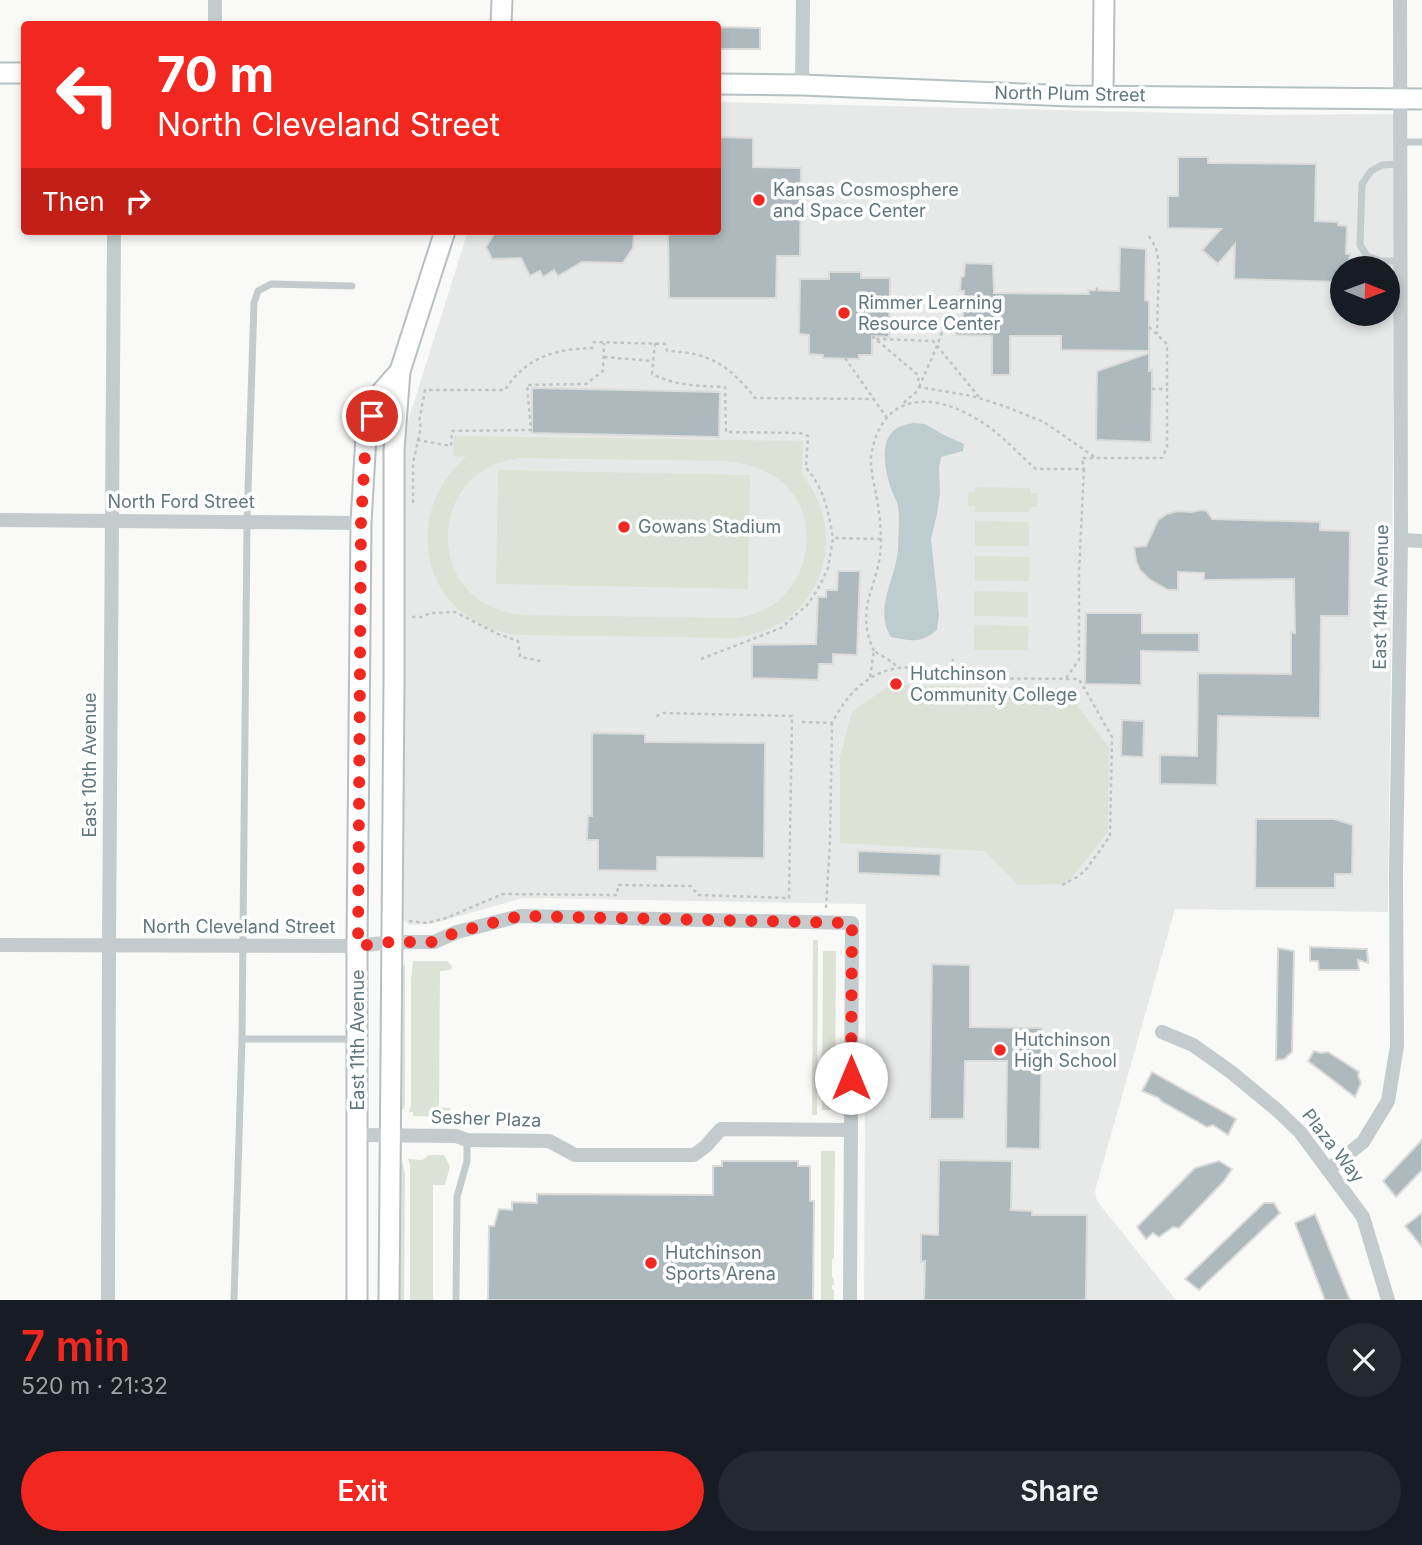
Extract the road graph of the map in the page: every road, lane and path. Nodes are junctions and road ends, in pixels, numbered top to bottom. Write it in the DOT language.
graph roads {
  1 [pos="215,0"];
  2 [pos="502,0"];
  3 [pos="803,0"];
  4 [pos="1104,0"];
  5 [pos="1400,0"];
  6 [pos="215,21"];
  7 [pos="500,21"];
  8 [pos="0,73"];
  9 [pos="21,73"];
  10 [pos="721,84"];
  11 [pos="802,85"];
  12 [pos="1103,96"];
  13 [pos="1400,98"];
  14 [pos="1422,99"];
  15 [pos="1400,142"];
  16 [pos="1422,142"];
  17 [pos="1400,164"];
  18 [pos="114,235"];
  19 [pos="444,235"];
  20 [pos="1149,236"];
  21 [pos="1367,256"];
  22 [pos="1400,256"];
  23 [pos="1400,261"];
  24 [pos="1097,285"];
  25 [pos="352,286"];
  26 [pos="1097,290"];
  27 [pos="963,309"];
  28 [pos="1149,327"];
  29 [pos="1157,334"];
  30 [pos="604,342"];
  31 [pos="655,343"];
  32 [pos="937,346"];
  33 [pos="603,357"];
  34 [pos="845,358"];
  35 [pos="653,361"];
  36 [pos="400,371"];
  37 [pos="919,387"];
  38 [pos="1152,389"];
  39 [pos="1167,389"];
  40 [pos="981,399"];
  41 [pos="874,400"];
  42 [pos="902,405"];
  43 [pos="887,418"];
  44 [pos="417,440"];
  45 [pos="1096,458"];
  46 [pos="1084,469"];
  47 [pos="413,514"];
  48 [pos="0,520"];
  49 [pos="111,521"];
  50 [pos="247,522"];
  51 [pos="361,523"];
  52 [pos="833,538"];
  53 [pos="881,540"];
  54 [pos="1401,540"];
  55 [pos="1422,541"];
  56 [pos="412,617"];
  57 [pos="874,651"];
  58 [pos="701,659"];
  59 [pos="953,659"];
  60 [pos="541,661"];
  61 [pos="898,668"];
  62 [pos="949,672"];
  63 [pos="870,677"];
  64 [pos="1066,679"];
  65 [pos="655,718"];
  66 [pos="802,722"];
  67 [pos="832,723"];
  68 [pos="1062,885"];
  69 [pos="826,922"];
  70 [pos="409,924"];
  71 [pos="391,942"];
  72 [pos="0,945"];
  73 [pos="108,946"];
  74 [pos="243,946"];
  75 [pos="358,946"];
  76 [pos="1162,1032"];
  77 [pos="242,1039"];
  78 [pos="357,1039"];
  79 [pos="850,1130"];
  80 [pos="358,1135"];
  81 [pos="390,1136"];
  82 [pos="467,1140"];
  83 [pos="1328,1170"];
  84 [pos="108,1300"];
  85 [pos="234,1300"];
  86 [pos="357,1300"];
  87 [pos="389,1300"];
  88 [pos="456,1300"];
  89 [pos="850,1300"];
  90 [pos="1388,1300"];
  1 -- 6 [label="street"];
  2 -- 7 [label="street"];
  3 -- 11 [label="street"];
  4 -- 12 [label="street"];
  5 -- 13 [label="street, East 14th Avenue"];
  8 -- 9 [label="street"];
  10 -- 11 [label="street, North Plum Street"];
  11 -- 12 [label="street, North Plum Street"];
  12 -- 13 [label="street, North Plum Street"];
  13 -- 14 [label="street, North Plum Street"];
  13 -- 15 [label="street, East 14th Avenue"];
  15 -- 16 [label="lane"];
  15 -- 17 [label="street, East 14th Avenue"];
  17 -- 21 [label="lane"];
  17 -- 22 [label="street, East 14th Avenue"];
  18 -- 49 [label="street, East 10th Avenue"];
  19 -- 36 [label="street, East 11th Avenue"];
  20 -- 29 [label="path"];
  23 -- 54 [label="street, East 14th Avenue"];
  24 -- 26 [label="path"];
  25 -- 50 [label="lane"];
  27 -- 32 [label="path"];
  28 -- 29 [label="path"];
  29 -- 39 [label="path"];
  30 -- 31 [label="path"];
  30 -- 33 [label="path"];
  30 -- 44 [label="path"];
  31 -- 35 [label="path"];
  31 -- 41 [label="path"];
  32 -- 37 [label="path"];
  32 -- 37 [label="path"];
  32 -- 40 [label="path"];
  33 -- 35 [label="path"];
  33 -- 44 [label="path"];
  34 -- 41 [label="path"];
  35 -- 52 [label="path"];
  36 -- 51 [label="street, East 11th Avenue"];
  36 -- 71 [label="street, East 11th Avenue"];
  37 -- 40 [label="path"];
  37 -- 42 [label="path"];
  38 -- 39 [label="path"];
  39 -- 45 [label="path"];
  40 -- 45 [label="path"];
  41 -- 43 [label="path"];
  42 -- 43 [label="path"];
  42 -- 46 [label="path"];
  43 -- 53 [label="path"];
  44 -- 47 [label="path"];
  45 -- 46 [label="path"];
  46 -- 64 [label="path"];
  48 -- 49 [label="street, North Ford Street"];
  49 -- 50 [label="street, North Ford Street"];
  49 -- 73 [label="street, East 10th Avenue"];
  50 -- 51 [label="street, North Ford Street"];
  50 -- 74 [label="lane"];
  51 -- 75 [label="street, East 11th Avenue"];
  52 -- 53 [label="path"];
  52 -- 58 [label="path"];
  53 -- 57 [label="path"];
  54 -- 55 [label="street"];
  54 -- 83 [label="street, East 14th Avenue"];
  56 -- 60 [label="path"];
  57 -- 61 [label="path"];
  57 -- 63 [label="path"];
  59 -- 62 [label="path"];
  61 -- 62 [label="path"];
  61 -- 63 [label="path"];
  62 -- 64 [label="path"];
  63 -- 67 [label="path"];
  64 -- 68 [label="path"];
  65 -- 70 [label="path"];
  66 -- 67 [label="path"];
  67 -- 69 [label="path"];
  69 -- 71 [label="street, North Cleveland Street"];
  69 -- 79 [label="street, North Cleveland Street"];
  71 -- 75 [label="street, North Cleveland Street"];
  71 -- 81 [label="street, East 11th Avenue"];
  72 -- 73 [label="street, North Cleveland Street"];
  73 -- 74 [label="street, North Cleveland Street"];
  73 -- 84 [label="street, East 10th Avenue"];
  74 -- 75 [label="street, North Cleveland Street"];
  74 -- 77 [label="lane"];
  75 -- 78 [label="street, East 11th Avenue"];
  76 -- 83 [label="street, Plaza Way"];
  77 -- 78 [label="lane"];
  77 -- 85 [label="lane"];
  78 -- 80 [label="street, East 11th Avenue"];
  79 -- 82 [label="street, Sesher Plaza"];
  79 -- 89 [label="street"];
  80 -- 81 [label="street, Sesher Plaza"];
  80 -- 86 [label="street, East 11th Avenue"];
  81 -- 82 [label="street, Sesher Plaza"];
  81 -- 87 [label="street, East 11th Avenue"];
  82 -- 88 [label="lane"];
  83 -- 90 [label="street, Plaza Way"];
}
